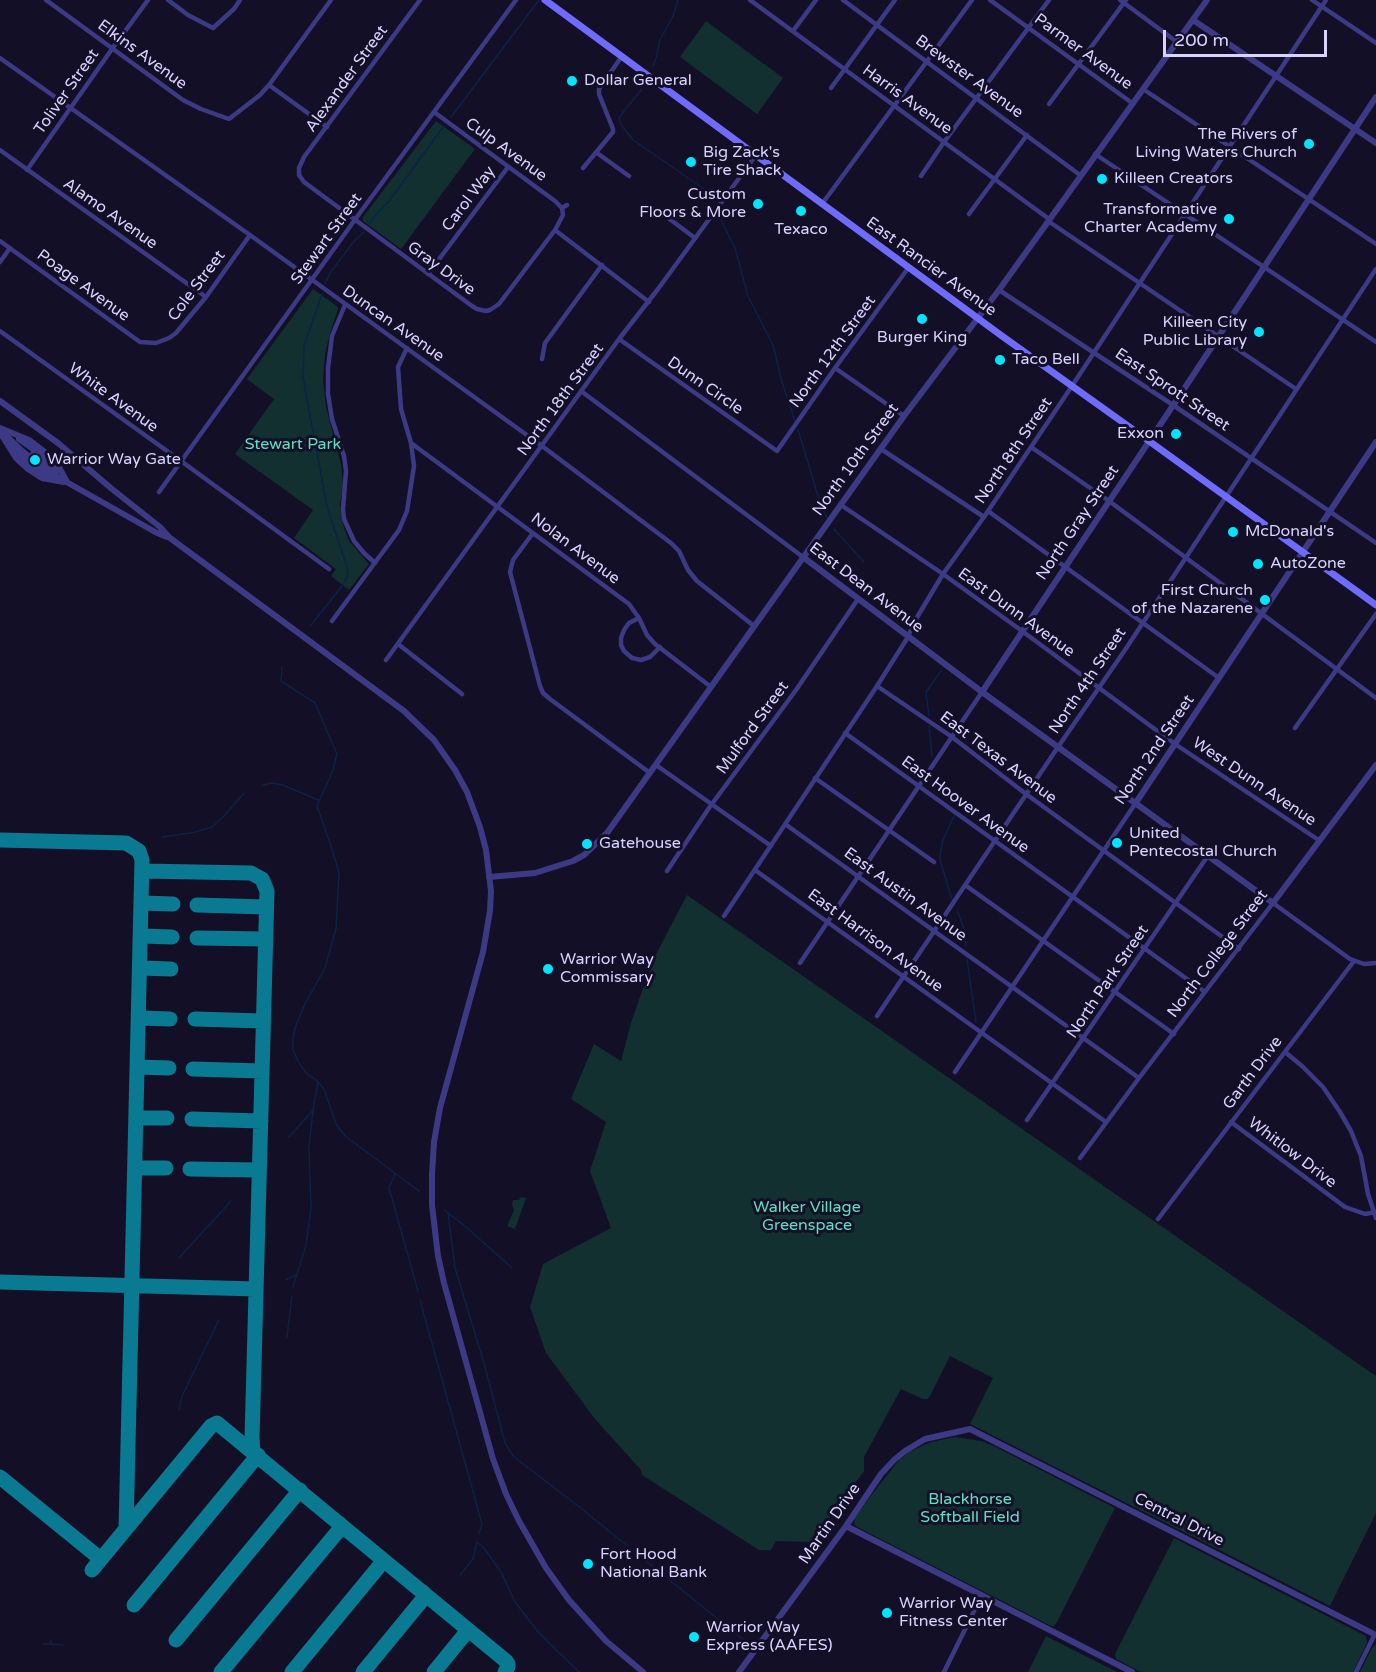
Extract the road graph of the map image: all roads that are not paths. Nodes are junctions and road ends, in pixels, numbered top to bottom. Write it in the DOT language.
graph roads {
  1 [pos="46,0"];
  2 [pos="59,0"];
  3 [pos="148,0"];
  4 [pos="168,0"];
  5 [pos="240,0"];
  6 [pos="331,0"];
  7 [pos="420,0"];
  8 [pos="516,0"];
  9 [pos="545,0"];
  10 [pos="750,0"];
  11 [pos="816,0"];
  12 [pos="843,0"];
  13 [pos="895,0"];
  14 [pos="972,0"];
  15 [pos="990,0"];
  16 [pos="1049,0"];
  17 [pos="1207,0"];
  18 [pos="1312,0"];
  19 [pos="1326,0"];
  20 [pos="1124,1"];
  21 [pos="54,6"];
  22 [pos="1322,7"];
  23 [pos="1193,20"];
  24 [pos="877,25"];
  25 [pos="1029,28"];
  26 [pos="793,32"];
  27 [pos="1177,42"];
  28 [pos="1376,43"];
  29 [pos="112,49"];
  30 [pos="622,56"];
  31 [pos="0,58"];
  32 [pos="927,61"];
  33 [pos="1079,64"];
  34 [pos="845,69"];
  35 [pos="1276,76"];
  36 [pos="269,85"];
  37 [pos="831,88"];
  38 [pos="1143,88"];
  39 [pos="1376,97"];
  40 [pos="977,98"];
  41 [pos="1132,103"];
  42 [pos="1049,104"];
  43 [pos="895,106"];
  44 [pos="70,109"];
  45 [pos="434,112"];
  46 [pos="327,128"];
  47 [pos="1355,128"];
  48 [pos="1027,135"];
  49 [pos="944,142"];
  50 [pos="1376,143"];
  51 [pos="1230,147"];
  52 [pos="0,150"];
  53 [pos="597,153"];
  54 [pos="756,154"];
  55 [pos="1095,154"];
  56 [pos="508,167"];
  57 [pos="583,168"];
  58 [pos="27,170"];
  59 [pos="299,175"];
  60 [pos="1080,175"];
  61 [pos="629,176"];
  62 [pos="921,176"];
  63 [pos="995,179"];
  64 [pos="1309,199"];
  65 [pos="822,204"];
  66 [pos="656,209"];
  67 [pos="969,214"];
  68 [pos="1184,215"];
  69 [pos="1048,220"];
  70 [pos="354,221"];
  71 [pos="555,230"];
  72 [pos="250,235"];
  73 [pos="695,238"];
  74 [pos="0,241"];
  75 [pos="1376,244"];
  76 [pos="10,248"];
  77 [pos="0,262"];
  78 [pos="602,265"];
  79 [pos="909,267"];
  80 [pos="1264,267"];
  81 [pos="1376,269"];
  82 [pos="428,274"];
  83 [pos="311,281"];
  84 [pos="1139,284"];
  85 [pos="999,290"];
  86 [pos="206,297"];
  87 [pos="649,302"];
  88 [pos="345,305"];
  89 [pos="978,318"];
  90 [pos="1342,320"];
  91 [pos="0,331"];
  92 [pos="1218,336"];
  93 [pos="619,339"];
  94 [pos="1376,342"];
  95 [pos="156,343"];
  96 [pos="407,348"];
  97 [pos="1093,352"];
  98 [pos="542,359"];
  99 [pos="835,368"];
  100 [pos="1072,386"];
  101 [pos="1296,389"];
  102 [pos="582,391"];
  103 [pos="0,401"];
  104 [pos="1173,405"];
  105 [pos="904,416"];
  106 [pos="0,429"];
  107 [pos="1149,441"];
  108 [pos="1376,442"];
  109 [pos="411,443"];
  110 [pos="542,446"];
  111 [pos="1030,447"];
  112 [pos="881,449"];
  113 [pos="777,451"];
  114 [pos="1251,458"];
  115 [pos="181,461"];
  116 [pos="67,482"];
  117 [pos="159,492"];
  118 [pos="1226,496"];
  119 [pos="1109,501"];
  120 [pos="841,505"];
  121 [pos="498,507"];
  122 [pos="988,511"];
  123 [pos="1330,511"];
  124 [pos="984,517"];
  125 [pos="533,533"];
  126 [pos="170,538"];
  127 [pos="1376,543"];
  128 [pos="1303,552"];
  129 [pos="803,557"];
  130 [pos="1185,557"];
  131 [pos="375,563"];
  132 [pos="1065,566"];
  133 [pos="328,569"];
  134 [pos="943,574"];
  135 [pos="858,599"];
  136 [pos="1376,605"];
  137 [pos="1262,613"];
  138 [pos="1376,615"];
  139 [pos="639,618"];
  140 [pos="332,621"];
  141 [pos="1142,622"];
  142 [pos="754,626"];
  143 [pos="1022,631"];
  144 [pos="908,637"];
  145 [pos="398,644"];
  146 [pos="660,647"];
  147 [pos="386,660"];
  148 [pos="1338,669"];
  149 [pos="1219,678"];
  150 [pos="877,686"];
  151 [pos="711,687"];
  152 [pos="1098,688"];
  153 [pos="982,692"];
  154 [pos="462,694"];
  155 [pos="1376,698"];
  156 [pos="1295,728"];
  157 [pos="845,733"];
  158 [pos="952,737"];
  159 [pos="1175,744"];
  160 [pos="1058,747"];
  161 [pos="656,765"];
  162 [pos="1376,765"];
  163 [pos="650,773"];
  164 [pos="815,778"];
  165 [pos="918,786"];
  166 [pos="1026,794"];
  167 [pos="712,804"];
  168 [pos="1135,804"];
  169 [pos="785,824"];
  170 [pos="889,830"];
  171 [pos="995,840"];
  172 [pos="1320,840"];
  173 [pos="771,846"];
  174 [pos="1104,849"];
  175 [pos="1207,857"];
  176 [pos="934,862"];
  177 [pos="755,870"];
  178 [pos="667,871"];
  179 [pos="858,876"];
  180 [pos="489,877"];
  181 [pos="965,885"];
  182 [pos="1072,896"];
  183 [pos="1176,903"];
  184 [pos="1274,903"];
  185 [pos="724,916"];
  186 [pos="827,921"];
  187 [pos="934,930"];
  188 [pos="1042,940"];
  189 [pos="1145,948"];
  190 [pos="1239,949"];
  191 [pos="1354,961"];
  192 [pos="800,963"];
  193 [pos="1373,964"];
  194 [pos="1376,968"];
  195 [pos="904,976"];
  196 [pos="1012,986"];
  197 [pos="1116,992"];
  198 [pos="1205,992"];
  199 [pos="877,1016"];
  200 [pos="981,1032"];
  201 [pos="1174,1034"];
  202 [pos="1085,1038"];
  203 [pos="1285,1052"];
  204 [pos="955,1071"];
  205 [pos="1139,1078"];
  206 [pos="1053,1084"];
  207 [pos="1027,1120"];
  208 [pos="1106,1122"];
  209 [pos="1231,1122"];
  210 [pos="1080,1158"];
  211 [pos="1375,1215"];
  212 [pos="1158,1219"];
  213 [pos="970,1429"];
  214 [pos="846,1526"];
  215 [pos="982,1595"];
  216 [pos="1375,1635"];
  217 [pos="643,1672"];
  218 [pos="739,1672"];
  219 [pos="944,1672"];
  220 [pos="1132,1672"];
  221 [pos="1356,1672"];
  1 -- 21 [label="street, Elkins Avenue"];
  2 -- 21 [label="street"];
  3 -- 29 [label="street, Toliver Street"];
  4 -- 5 [label="street"];
  6 -- 36 [label="street"];
  7 -- 46 [label="street, Alexander Street"];
  8 -- 45 [label="street, Stewart Street"];
  9 -- 30 [label="main road, East Rancier Avenue"];
  10 -- 26 [label="street, Harris Avenue"];
  11 -- 26 [label="street"];
  12 -- 24 [label="street, Brewster Avenue"];
  13 -- 24 [label="street"];
  14 -- 32 [label="street"];
  15 -- 25 [label="street, Parmer Avenue"];
  16 -- 25 [label="street"];
  17 -- 23 [label="street, North 10th Street"];
  18 -- 22 [label="street"];
  19 -- 22 [label="street, North 8th Street"];
  20 -- 27 [label="street"];
  20 -- 33 [label="street"];
  21 -- 29 [label="street, Elkins Avenue"];
  22 -- 28 [label="street"];
  22 -- 35 [label="street, North 8th Street"];
  23 -- 27 [label="street, North 10th Street"];
  23 -- 35 [label="street"];
  24 -- 32 [label="street, Brewster Avenue"];
  24 -- 34 [label="street"];
  25 -- 33 [label="street, Parmer Avenue"];
  25 -- 40 [label="street"];
  26 -- 34 [label="street, Harris Avenue"];
  27 -- 38 [label="street, North 10th Street"];
  29 -- 36 [label="street, Elkins Avenue"];
  29 -- 44 [label="street, Toliver Street"];
  30 -- 53 [label="street"];
  30 -- 54 [label="main road, East Rancier Avenue"];
  31 -- 44 [label="street, Duncan Avenue"];
  32 -- 40 [label="street, Brewster Avenue"];
  32 -- 43 [label="street"];
  33 -- 41 [label="street, Parmer Avenue"];
  33 -- 42 [label="street"];
  34 -- 37 [label="street"];
  34 -- 43 [label="street, Harris Avenue"];
  35 -- 47 [label="street"];
  35 -- 51 [label="street, North 8th Street"];
  36 -- 46 [label="street"];
  38 -- 41 [label="street, North 10th Street"];
  38 -- 51 [label="street"];
  39 -- 47 [label="street, North Gray Street"];
  40 -- 48 [label="street, Brewster Avenue"];
  40 -- 49 [label="street"];
  41 -- 55 [label="street, North 10th Street"];
  43 -- 49 [label="street, Harris Avenue"];
  43 -- 65 [label="street"];
  44 -- 58 [label="street, Toliver Street"];
  44 -- 72 [label="street, Duncan Avenue"];
  45 -- 56 [label="street, Culp Avenue"];
  45 -- 70 [label="street, Stewart Street"];
  46 -- 59 [label="street, Alexander Street"];
  47 -- 50 [label="street"];
  47 -- 64 [label="street, North Gray Street"];
  48 -- 60 [label="street, Brewster Avenue"];
  48 -- 63 [label="street"];
  49 -- 62 [label="street"];
  49 -- 63 [label="street, Harris Avenue"];
  51 -- 64 [label="street"];
  51 -- 68 [label="street, North 8th Street"];
  52 -- 58 [label="street, Alamo Avenue"];
  53 -- 57 [label="street"];
  53 -- 61 [label="street"];
  54 -- 65 [label="main road, East Rancier Avenue"];
  54 -- 73 [label="street, North 18th Street"];
  55 -- 60 [label="street, North 10th Street"];
  55 -- 68 [label="street"];
  56 -- 71 [label="street, Culp Avenue"];
  56 -- 82 [label="street, Carol Way"];
  58 -- 86 [label="street, Alamo Avenue"];
  59 -- 70 [label="street, Gray Drive"];
  60 -- 69 [label="street, North 10th Street"];
  63 -- 67 [label="street"];
  63 -- 69 [label="street, Harris Avenue"];
  64 -- 75 [label="street"];
  64 -- 80 [label="street, North Gray Street"];
  65 -- 79 [label="main road, East Rancier Avenue"];
  66 -- 73 [label="street"];
  68 -- 80 [label="street"];
  68 -- 84 [label="street, North 8th Street"];
  69 -- 84 [label="street, Harris Avenue"];
  69 -- 85 [label="street, North 10th Street"];
  70 -- 82 [label="street, Gray Drive"];
  70 -- 83 [label="street, Stewart Street"];
  71 -- 78 [label="street"];
  71 -- 82 [label="street, Gray Drive"];
  72 -- 83 [label="street, Duncan Avenue"];
  72 -- 86 [label="street, Cole Street"];
  73 -- 87 [label="street, North 18th Street"];
  74 -- 76 [label="street, Poage Avenue"];
  76 -- 77 [label="street"];
  76 -- 95 [label="street, Poage Avenue"];
  78 -- 87 [label="street"];
  78 -- 98 [label="street"];
  79 -- 89 [label="main road, East Rancier Avenue"];
  79 -- 99 [label="street, North 12th Street"];
  80 -- 90 [label="street"];
  80 -- 92 [label="street, North Gray Street"];
  81 -- 90 [label="street, North 4th Street"];
  83 -- 88 [label="street, Duncan Avenue"];
  83 -- 115 [label="street, Stewart Street"];
  84 -- 92 [label="street, Harris Avenue"];
  84 -- 97 [label="street, North 8th Street"];
  85 -- 89 [label="street, North 10th Street"];
  85 -- 97 [label="street, East Sprott Street"];
  86 -- 95 [label="street, Cole Street"];
  87 -- 93 [label="street, North 18th Street"];
  88 -- 96 [label="street, Duncan Avenue"];
  88 -- 131 [label="street"];
  89 -- 100 [label="main road, East Rancier Avenue"];
  89 -- 105 [label="street, North 10th Street"];
  90 -- 94 [label="street"];
  90 -- 101 [label="street, North 4th Street"];
  91 -- 115 [label="street, White Avenue"];
  92 -- 101 [label="street, Harris Avenue"];
  92 -- 104 [label="street, North Gray Street"];
  93 -- 102 [label="street, North 18th Street"];
  93 -- 113 [label="street, Dunn Circle"];
  96 -- 109 [label="street"];
  96 -- 110 [label="street, Duncan Avenue"];
  97 -- 100 [label="street, North 8th Street"];
  97 -- 104 [label="street, East Sprott Street"];
  99 -- 105 [label="street"];
  99 -- 113 [label="street, North 12th Street"];
  100 -- 107 [label="main road, East Rancier Avenue"];
  100 -- 111 [label="street, North 8th Street"];
  101 -- 114 [label="street, North 4th Street"];
  102 -- 110 [label="street, North 18th Street"];
  102 -- 129 [label="street, East Dean Avenue"];
  103 -- 126 [label="street"];
  104 -- 107 [label="street, North Gray Street"];
  104 -- 114 [label="street, East Sprott Street"];
  105 -- 112 [label="street, North 10th Street"];
  106 -- 116 [label="street"];
  106 -- 116 [label="street"];
  107 -- 118 [label="main road, East Rancier Avenue"];
  107 -- 119 [label="street, North Gray Street"];
  108 -- 123 [label="street, North 2nd Street"];
  109 -- 121 [label="street, Nolan Avenue"];
  109 -- 131 [label="street"];
  110 -- 121 [label="street, North 18th Street"];
  110 -- 142 [label="street, Duncan Avenue"];
  111 -- 119 [label="street"];
  111 -- 122 [label="street, North 8th Street"];
  112 -- 120 [label="street, North 10th Street"];
  112 -- 124 [label="street"];
  114 -- 118 [label="street, North 4th Street"];
  114 -- 123 [label="street, East Sprott Street"];
  115 -- 117 [label="street, Stewart Street"];
  115 -- 133 [label="street, White Avenue"];
  116 -- 126 [label="street"];
  118 -- 128 [label="main road, East Rancier Avenue"];
  118 -- 130 [label="street, North 4th Street"];
  119 -- 130 [label="street"];
  119 -- 132 [label="street, North Gray Street"];
  120 -- 129 [label="street, North 10th Street"];
  120 -- 134 [label="street, East Dunn Avenue"];
  121 -- 125 [label="street, Nolan Avenue"];
  121 -- 145 [label="street, North 18th Street"];
  122 -- 124 [label="street, North 8th Street"];
  122 -- 132 [label="street"];
  123 -- 127 [label="street, East Sprott Street"];
  123 -- 128 [label="street, North 2nd Street"];
  124 -- 134 [label="street, North 8th Street"];
  125 -- 139 [label="street, Nolan Avenue"];
  125 -- 163 [label="street"];
  126 -- 180 [label="street"];
  128 -- 136 [label="main road, East Rancier Avenue"];
  128 -- 137 [label="street, North 2nd Street"];
  129 -- 135 [label="street, East Dean Avenue"];
  129 -- 142 [label="street, North 10th Street"];
  130 -- 137 [label="street"];
  130 -- 141 [label="street, North 4th Street"];
  131 -- 140 [label="street"];
  132 -- 141 [label="street"];
  132 -- 143 [label="street, North Gray Street"];
  134 -- 143 [label="street, East Dunn Avenue"];
  134 -- 144 [label="street, North 8th Street"];
  135 -- 144 [label="street, East Dean Avenue"];
  135 -- 167 [label="street, Mulford Street"];
  137 -- 148 [label="street"];
  137 -- 149 [label="street, North 2nd Street"];
  138 -- 148 [label="street"];
  139 -- 146 [label="street, Nolan Avenue"];
  139 -- 146 [label="street"];
  141 -- 149 [label="street"];
  141 -- 152 [label="street, North 4th Street"];
  142 -- 151 [label="street, North 10th Street"];
  143 -- 152 [label="street, East Dunn Avenue"];
  143 -- 153 [label="street, North Gray Street"];
  144 -- 150 [label="street, North 8th Street"];
  144 -- 153 [label="street, East Dean Avenue"];
  145 -- 147 [label="street, North 18th Street"];
  145 -- 154 [label="street"];
  146 -- 151 [label="street, Nolan Avenue"];
  148 -- 155 [label="street"];
  148 -- 156 [label="street"];
  149 -- 159 [label="street, North 2nd Street"];
  150 -- 157 [label="street, North 8th Street"];
  150 -- 158 [label="street, East Texas Avenue"];
  151 -- 161 [label="street, North 10th Street"];
  152 -- 159 [label="street, East Dunn Avenue"];
  152 -- 160 [label="street, North 4th Street"];
  153 -- 158 [label="street, North Gray Street"];
  153 -- 160 [label="street, East Dean Avenue"];
  157 -- 164 [label="street, North 8th Street"];
  157 -- 165 [label="street, East Hoover Avenue"];
  158 -- 165 [label="street, North Gray Street"];
  158 -- 166 [label="street, East Texas Avenue"];
  159 -- 168 [label="street, North 2nd Street"];
  159 -- 172 [label="street, West Dunn Avenue"];
  160 -- 166 [label="street, North 4th Street"];
  160 -- 168 [label="street, East Dean Avenue"];
  161 -- 163 [label="street, North 10th Street"];
  161 -- 167 [label="street"];
  162 -- 172 [label="street, North College Street"];
  163 -- 180 [label="street, North 10th Street"];
  164 -- 169 [label="street, North 8th Street"];
  164 -- 170 [label="street"];
  165 -- 170 [label="street, North Gray Street"];
  165 -- 171 [label="street, East Hoover Avenue"];
  166 -- 171 [label="street, North 4th Street"];
  166 -- 174 [label="street, East Texas Avenue"];
  167 -- 173 [label="street"];
  167 -- 178 [label="street, Mulford Street"];
  168 -- 174 [label="street, North 2nd Street"];
  168 -- 175 [label="street, East Dean Avenue"];
  169 -- 173 [label="street, North 8th Street"];
  169 -- 179 [label="street, East Austin Avenue"];
  170 -- 176 [label="street"];
  170 -- 179 [label="street, North Gray Street"];
  171 -- 181 [label="street, North 4th Street"];
  171 -- 182 [label="street, East Hoover Avenue"];
  172 -- 184 [label="street, North College Street"];
  173 -- 177 [label="street, North 8th Street"];
  174 -- 182 [label="street, North 2nd Street"];
  174 -- 183 [label="street, East Texas Avenue"];
  175 -- 183 [label="street, North Park Street"];
  175 -- 184 [label="street, East Dean Avenue"];
  177 -- 185 [label="street, North 8th Street"];
  177 -- 186 [label="street, East Harrison Avenue"];
  179 -- 186 [label="street, North Gray Street"];
  179 -- 187 [label="street, East Austin Avenue"];
  180 -- 217 [label="street"];
  181 -- 187 [label="street, North 4th Street"];
  181 -- 188 [label="street"];
  182 -- 188 [label="street, North 2nd Street"];
  182 -- 189 [label="street, East Hoover Avenue"];
  183 -- 189 [label="street, North Park Street"];
  183 -- 190 [label="street, East Texas Avenue"];
  184 -- 190 [label="street, North College Street"];
  184 -- 191 [label="street"];
  186 -- 192 [label="street, North Gray Street"];
  186 -- 195 [label="street, East Harrison Avenue"];
  187 -- 195 [label="street, North 4th Street"];
  187 -- 196 [label="street, East Austin Avenue"];
  188 -- 196 [label="street, North 2nd Street"];
  188 -- 197 [label="street"];
  189 -- 197 [label="street, North Park Street"];
  189 -- 198 [label="street, East Hoover Avenue"];
  190 -- 198 [label="street, North College Street"];
  191 -- 193 [label="street"];
  191 -- 203 [label="street, Garth Drive"];
  193 -- 194 [label="street"];
  195 -- 199 [label="street, North 4th Street"];
  195 -- 200 [label="street, East Harrison Avenue"];
  196 -- 200 [label="street, North 2nd Street"];
  196 -- 202 [label="street, East Austin Avenue"];
  197 -- 201 [label="street"];
  197 -- 202 [label="street, North Park Street"];
  198 -- 201 [label="street, North College Street"];
  200 -- 204 [label="street, North 2nd Street"];
  200 -- 206 [label="street, East Harrison Avenue"];
  201 -- 205 [label="street, North College Street"];
  202 -- 205 [label="street, East Austin Avenue"];
  202 -- 206 [label="street, North Park Street"];
  203 -- 209 [label="street, Garth Drive"];
  203 -- 211 [label="street"];
  205 -- 208 [label="street, North College Street"];
  206 -- 207 [label="street, North Park Street"];
  206 -- 208 [label="street, East Harrison Avenue"];
  208 -- 210 [label="street, North College Street"];
  209 -- 211 [label="street, Whitlow Drive"];
  209 -- 212 [label="street, Garth Drive"];
  213 -- 214 [label="street, Martin Drive"];
  213 -- 216 [label="street, Central Drive"];
  214 -- 215 [label="street"];
  214 -- 218 [label="street, Martin Drive"];
  215 -- 219 [label="street"];
  215 -- 220 [label="street"];
  216 -- 221 [label="street"];
}
